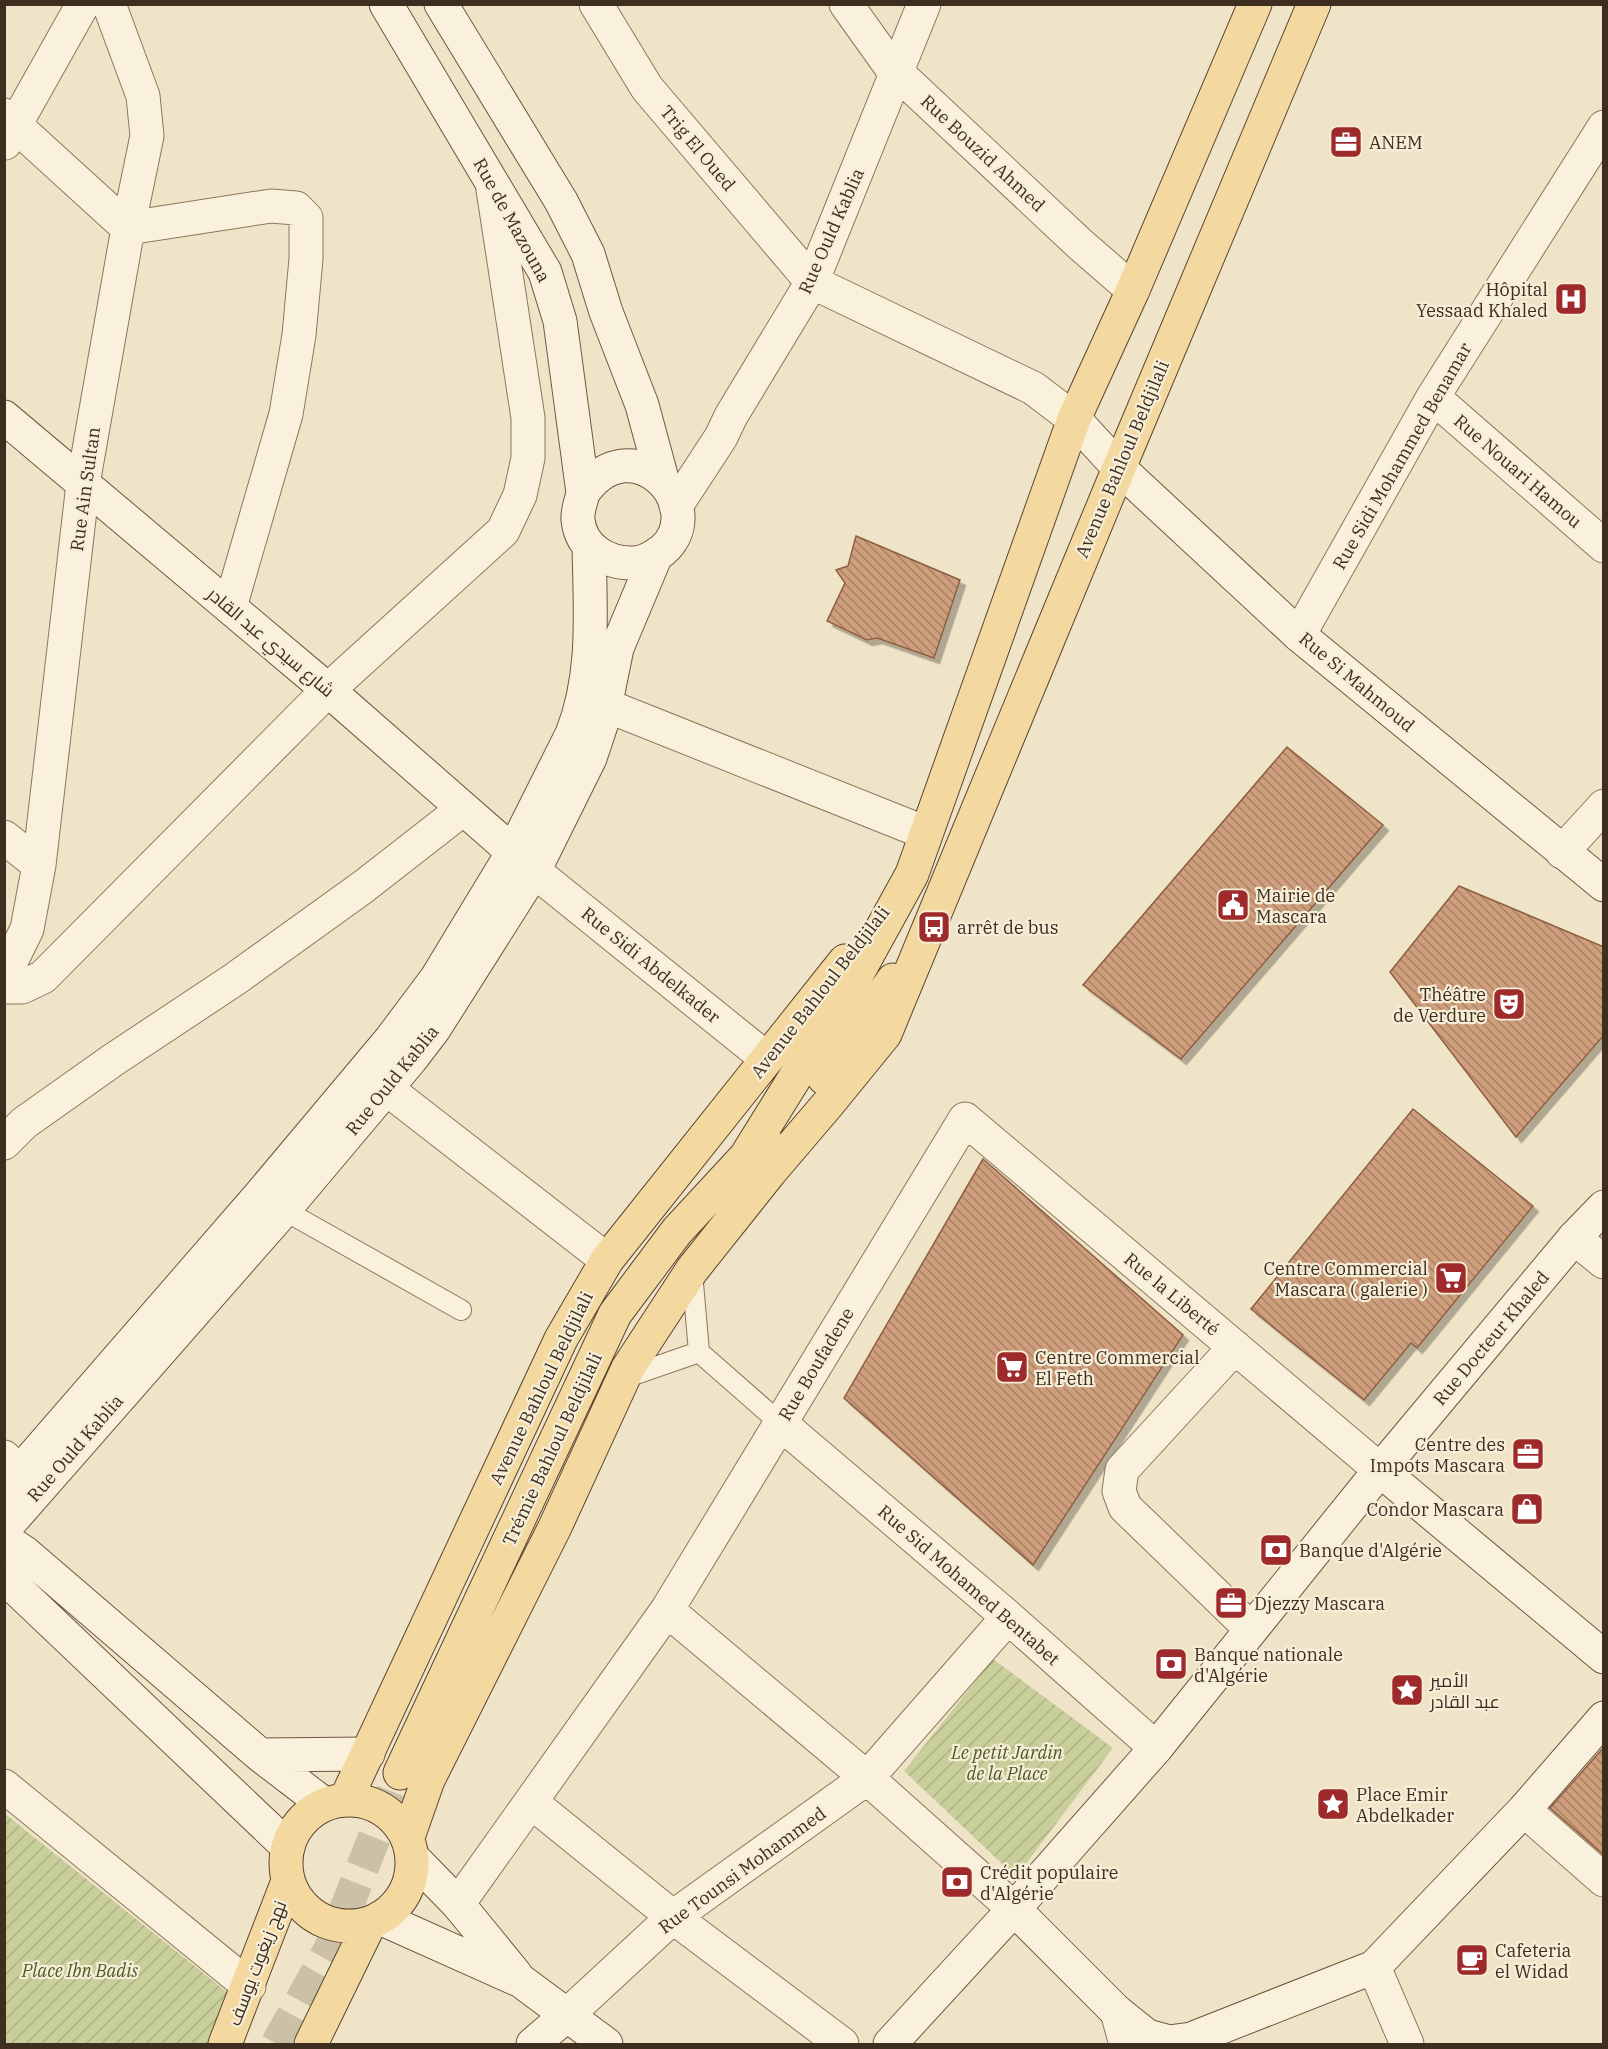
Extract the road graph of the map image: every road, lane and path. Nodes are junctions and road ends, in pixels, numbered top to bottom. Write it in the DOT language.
graph roads {
  1 [pos="83,4"];
  2 [pos="109,4"];
  3 [pos="386,4"];
  4 [pos="441,4"];
  5 [pos="596,4"];
  6 [pos="846,4"];
  7 [pos="924,4"];
  8 [pos="1255,4"];
  9 [pos="1314,4"];
  10 [pos="898,73"];
  11 [pos="7,122"];
  12 [pos="1604,127"];
  13 [pos="492,183"];
  14 [pos="128,228"];
  15 [pos="812,282"];
  16 [pos="1133,290"];
  17 [pos="1433,397"];
  18 [pos="4,417"];
  19 [pos="1074,419"];
  20 [pos="1119,468"];
  21 [pos="83,484"];
  22 [pos="669,492"];
  23 [pos="583,493"];
  24 [pos="589,546"];
  25 [pos="1604,546"];
  26 [pos="656,555"];
  27 [pos="230,607"];
  28 [pos="1299,634"];
  29 [pos="328,690"];
  30 [pos="595,701"];
  31 [pos="1604,806"];
  32 [pos="463,809"];
  33 [pos="926,833"];
  34 [pos="4,837"];
  35 [pos="1562,852"];
  36 [pos="524,861"];
  37 [pos="39,865"];
  38 [pos="912,874"];
  39 [pos="1604,885"];
  40 [pos="934,915"];
  41 [pos="4,976"];
  42 [pos="4,987"];
  43 [pos="767,1059"];
  44 [pos="387,1089"];
  45 [pos="965,1119"];
  46 [pos="4,1143"];
  47 [pos="748,1153"];
  48 [pos="272,1203"];
  49 [pos="1604,1207"];
  50 [pos="1574,1238"];
  51 [pos="607,1260"];
  52 [pos="1604,1262"];
  53 [pos="692,1270"];
  54 [pos="461,1310"];
  55 [pos="1235,1347"];
  56 [pos="699,1352"];
  57 [pos="624,1378"];
  58 [pos="780,1423"];
  59 [pos="1380,1470"];
  60 [pos="10,1473"];
  61 [pos="4,1529"];
  62 [pos="4,1539"];
  63 [pos="4,1577"];
  64 [pos="667,1610"];
  65 [pos="1008,1617"];
  66 [pos="1251,1629"];
  67 [pos="1604,1657"];
  68 [pos="1604,1718"];
  69 [pos="1156,1748"];
  70 [pos="368,1754"];
  71 [pos="260,1755"];
  72 [pos="400,1773"];
  73 [pos="867,1778"];
  74 [pos="4,1786"];
  75 [pos="335,1802"];
  76 [pos="531,1802"];
  77 [pos="1524,1810"];
  78 [pos="288,1847"];
  79 [pos="410,1847"];
  80 [pos="1604,1880"];
  81 [pos="288,1881"];
  82 [pos="458,1904"];
  83 [pos="1014,1909"];
  84 [pos="673,1917"];
  85 [pos="375,1920"];
  86 [pos="1374,1967"];
  87 [pos="521,1981"];
  88 [pos="249,1986"];
  89 [pos="1117,2012"];
  90 [pos="567,2015"];
  91 [pos="225,2044"];
  92 [pos="311,2044"];
  93 [pos="533,2044"];
  94 [pos="606,2044"];
  95 [pos="842,2044"];
  96 [pos="890,2044"];
  97 [pos="1126,2044"];
  98 [pos="1407,2044"];
  1 -- 11 [label="street"];
  2 -- 14 [label="street, Rue Ain Sultan"];
  3 -- 13 [label="street, Rue de Mazouna"];
  4 -- 22 [label="street"];
  5 -- 15 [label="street, Trig El Oued"];
  6 -- 10 [label="street, Rue Bouzid Ahmed"];
  7 -- 10 [label="street, Rue Ould Kablia"];
  8 -- 16 [label="main road, Avenue Bahloul Beldjilali"];
  9 -- 20 [label="main road, Avenue Bahloul Beldjilali"];
  10 -- 15 [label="street, Rue Ould Kablia"];
  10 -- 16 [label="street, Rue Bouzid Ahmed"];
  11 -- 14 [label="street"];
  12 -- 17 [label="street, Rue Sidi Mohammed Benamar"];
  13 -- 23 [label="street, Rue de Mazouna"];
  13 -- 29 [label="street"];
  14 -- 21 [label="street, Rue Ain Sultan"];
  14 -- 27 [label="street"];
  15 -- 19 [label="street, Rue Si Mahmoud"];
  15 -- 22 [label="street, Rue Ould Kablia"];
  16 -- 19 [label="main road, Avenue Bahloul Beldjilali"];
  17 -- 25 [label="street, Rue Nouari Hamou"];
  17 -- 28 [label="street, Rue Sidi Mohammed Benamar"];
  18 -- 21 [label="street, شارع سيدي عبد القادر"];
  19 -- 20 [label="street, Rue Si Mahmoud"];
  19 -- 33 [label="main road, Avenue Bahloul Beldjilali"];
  20 -- 28 [label="street, Rue Si Mahmoud"];
  20 -- 40 [label="main road, Avenue Bahloul Beldjilali"];
  21 -- 27 [label="street, شارع سيدي عبد القادر"];
  21 -- 37 [label="street, Rue Ain Sultan"];
  22 -- 23 [label="street"];
  22 -- 26 [label="street"];
  23 -- 24 [label="street"];
  24 -- 26 [label="street"];
  24 -- 30 [label="street, Rue Ould Kablia"];
  26 -- 30 [label="street, Rue Ould Kablia"];
  27 -- 29 [label="street, شارع سيدي عبد القادر"];
  28 -- 35 [label="street, Rue Si Mahmoud"];
  29 -- 32 [label="street, شارع سيدي عبد القادر"];
  29 -- 42 [label="street"];
  30 -- 33 [label="street"];
  30 -- 36 [label="street, Rue Ould Kablia"];
  31 -- 35 [label="street"];
  32 -- 36 [label="street, شارع سيدي عبد القادر"];
  32 -- 46 [label="street"];
  33 -- 38 [label="main road, Avenue Bahloul Beldjilali"];
  34 -- 37 [label="street"];
  35 -- 39 [label="street, Rue Si Mahmoud"];
  36 -- 43 [label="street, Rue Sidi Abdelkader"];
  36 -- 44 [label="street, Rue Ould Kablia"];
  36 -- 48 [label="street, Rue Ould Kablia"];
  37 -- 41 [label="street, Rue Ain Sultan"];
  38 -- 43 [label="main road, Avenue Bahloul Beldjilali"];
  38 -- 47 [label="main road, Avenue Bahloul Beldjilali"];
  40 -- 47 [label="main road, Avenue Bahloul Beldjilali"];
  40 -- 53 [label="main road, Avenue Bahloul Beldjilali"];
  43 -- 51 [label="main road, Avenue Bahloul Beldjilali"];
  44 -- 48 [label="street, Rue Ould Kablia"];
  44 -- 51 [label="street"];
  45 -- 55 [label="street, Rue la Liberté"];
  45 -- 58 [label="street, Rue Boufadene"];
  47 -- 72 [label="main road, Trémie Bahloul Beldjilali"];
  48 -- 54 [label="lane"];
  48 -- 60 [label="street, Rue Ould Kablia"];
  48 -- 61 [label="street, Rue Ould Kablia"];
  49 -- 50 [label="street, Rue Docteur Khaled"];
  50 -- 52 [label="street"];
  50 -- 59 [label="street, Rue Docteur Khaled"];
  51 -- 70 [label="main road, Avenue Bahloul Beldjilali"];
  53 -- 56 [label="lane"];
  53 -- 57 [label="main road, Avenue Bahloul Beldjilali"];
  55 -- 59 [label="street, Rue la Liberté"];
  55 -- 66 [label="street"];
  56 -- 57 [label="lane"];
  56 -- 58 [label="lane"];
  57 -- 79 [label="main road, Avenue Bahloul Beldjilali"];
  58 -- 64 [label="street, Rue Boufadene"];
  58 -- 65 [label="street, Rue Sid Mohamed Bentabet"];
  59 -- 66 [label="street, Rue Docteur Khaled"];
  59 -- 67 [label="street, Rue la Liberté"];
  62 -- 71 [label="street"];
  63 -- 78 [label="street"];
  64 -- 73 [label="street"];
  64 -- 76 [label="street, Rue Boufadene"];
  65 -- 69 [label="street, Rue Sid Mohamed Bentabet"];
  65 -- 73 [label="street, Rue Tounsi Mohammed"];
  66 -- 69 [label="street, Rue Docteur Khaled"];
  68 -- 77 [label="street"];
  69 -- 83 [label="street, Rue Docteur Khaled"];
  70 -- 71 [label="street"];
  70 -- 75 [label="main road, Avenue Bahloul Beldjilali"];
  71 -- 75 [label="street"];
  73 -- 83 [label="street"];
  73 -- 84 [label="street, Rue Tounsi Mohammed"];
  74 -- 88 [label="street"];
  75 -- 78 [label="main road"];
  75 -- 79 [label="main road"];
  76 -- 82 [label="street, Rue Boufadene"];
  76 -- 84 [label="street"];
  77 -- 80 [label="street"];
  77 -- 86 [label="street"];
  78 -- 81 [label="main road"];
  79 -- 82 [label="street"];
  79 -- 85 [label="main road"];
  81 -- 85 [label="main road"];
  81 -- 88 [label="main road, نهج زيغوت يوسف"];
  82 -- 87 [label="street"];
  83 -- 89 [label="street"];
  83 -- 96 [label="street, Rue Docteur Khaled"];
  84 -- 90 [label="street, Rue Tounsi Mohammed"];
  84 -- 95 [label="street"];
  85 -- 87 [label="street"];
  85 -- 92 [label="main road"];
  86 -- 89 [label="street"];
  86 -- 98 [label="street"];
  87 -- 90 [label="street"];
  88 -- 91 [label="main road, نهج زيغوت يوسف"];
  89 -- 97 [label="street"];
  90 -- 93 [label="street, Rue Tounsi Mohammed"];
  90 -- 94 [label="street"];
}
